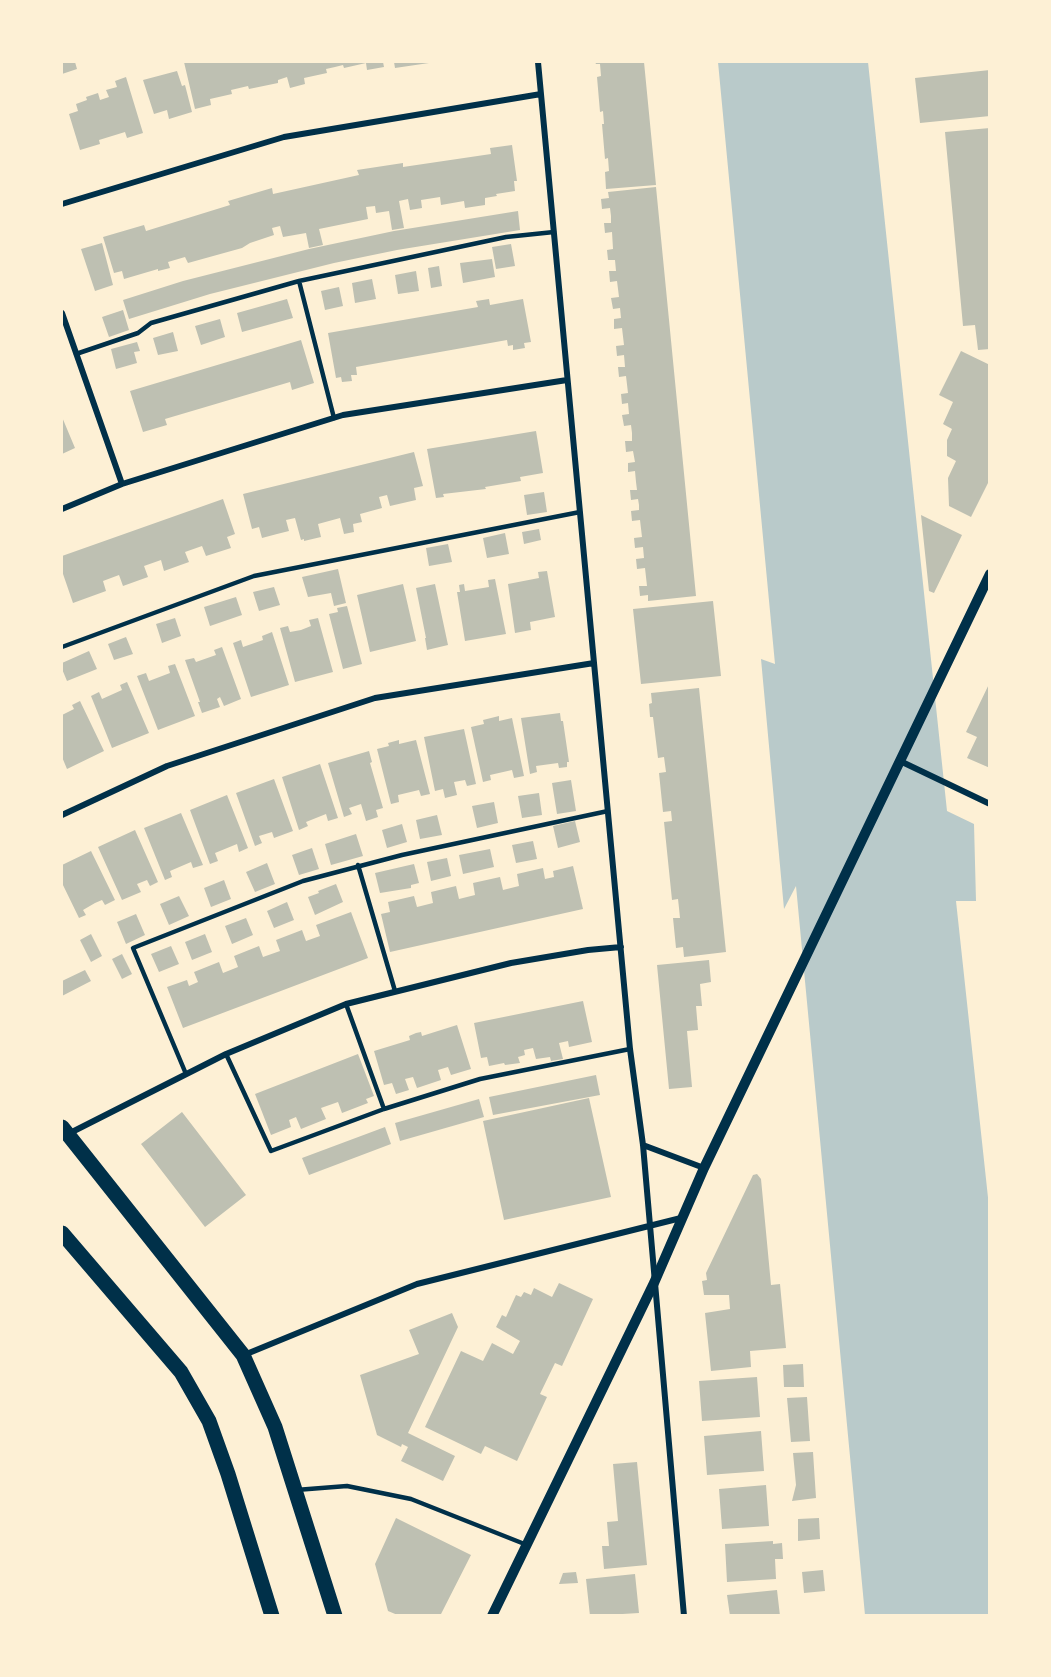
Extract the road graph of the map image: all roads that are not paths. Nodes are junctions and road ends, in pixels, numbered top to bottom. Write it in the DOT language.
graph roads {
  1 [pos="538,62"];
  2 [pos="541,94"];
  3 [pos="62,204"];
  4 [pos="554,232"];
  5 [pos="299,281"];
  6 [pos="62,313"];
  7 [pos="76,354"];
  8 [pos="567,380"];
  9 [pos="334,418"];
  10 [pos="122,484"];
  11 [pos="62,508"];
  12 [pos="580,513"];
  13 [pos="990,574"];
  14 [pos="62,647"];
  15 [pos="594,663"];
  16 [pos="900,761"];
  17 [pos="990,804"];
  18 [pos="608,811"];
  19 [pos="62,815"];
  20 [pos="358,865"];
  21 [pos="621,947"];
  22 [pos="394,991"];
  23 [pos="346,1004"];
  24 [pos="630,1050"];
  25 [pos="226,1054"];
  26 [pos="186,1074"];
  27 [pos="384,1109"];
  28 [pos="64,1130"];
  29 [pos="643,1145"];
  30 [pos="704,1168"];
  31 [pos="681,1218"];
  32 [pos="649,1226"];
  33 [pos="62,1233"];
  34 [pos="654,1283"];
  35 [pos="243,1355"];
  36 [pos="295,1490"];
  37 [pos="526,1545"];
  38 [pos="273,1616"];
  39 [pos="335,1616"];
  40 [pos="492,1616"];
  41 [pos="684,1616"];
  1 -- 2 [label="street"];
  2 -- 3 [label="street"];
  2 -- 4 [label="street"];
  4 -- 5 [label="lane"];
  4 -- 8 [label="street"];
  5 -- 7 [label="lane"];
  5 -- 9 [label="lane"];
  6 -- 7 [label="street"];
  7 -- 10 [label="street"];
  8 -- 9 [label="street"];
  8 -- 12 [label="street"];
  9 -- 10 [label="street"];
  10 -- 11 [label="street"];
  12 -- 14 [label="lane"];
  12 -- 15 [label="street"];
  13 -- 16 [label="street"];
  15 -- 18 [label="street"];
  15 -- 19 [label="street"];
  16 -- 17 [label="street"];
  16 -- 30 [label="street"];
  18 -- 20 [label="lane"];
  18 -- 21 [label="street"];
  20 -- 22 [label="lane"];
  20 -- 26 [label="lane"];
  21 -- 22 [label="street"];
  21 -- 24 [label="street"];
  22 -- 23 [label="street"];
  23 -- 25 [label="street"];
  23 -- 27 [label="lane"];
  24 -- 27 [label="lane"];
  24 -- 29 [label="street"];
  25 -- 26 [label="street"];
  25 -- 27 [label="lane"];
  26 -- 28 [label="street"];
  28 -- 35 [label="main road"];
  29 -- 30 [label="street"];
  29 -- 32 [label="street"];
  30 -- 31 [label="street"];
  31 -- 32 [label="street"];
  31 -- 34 [label="street"];
  32 -- 34 [label="street"];
  32 -- 35 [label="street"];
  33 -- 38 [label="main road"];
  34 -- 37 [label="street"];
  34 -- 41 [label="street"];
  35 -- 36 [label="main road"];
  36 -- 37 [label="lane"];
  36 -- 39 [label="main road"];
  37 -- 40 [label="street"];
}
